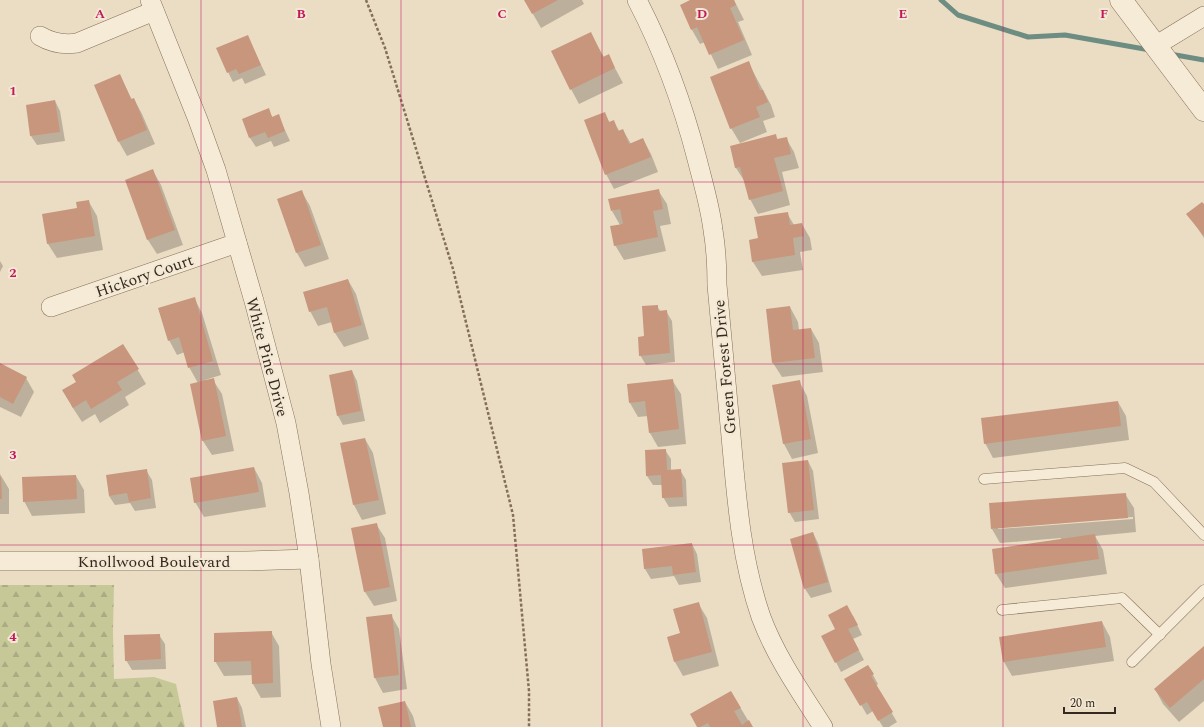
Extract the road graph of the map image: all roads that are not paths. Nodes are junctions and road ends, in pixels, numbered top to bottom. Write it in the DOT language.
graph roads {
  1 [pos="637,0"];
  2 [pos="1121,0"];
  3 [pos="152,5"];
  4 [pos="1204,16"];
  5 [pos="40,36"];
  6 [pos="1155,46"];
  7 [pos="1204,110"];
  8 [pos="237,243"];
  9 [pos="51,307"];
  10 [pos="984,479"];
  11 [pos="1204,535"];
  12 [pos="309,559"];
  13 [pos="0,562"];
  14 [pos="1204,590"];
  15 [pos="1002,610"];
  16 [pos="1160,635"];
  17 [pos="1132,662"];
  18 [pos="331,727"];
  19 [pos="823,727"];
  1 -- 19 [label="street, Green Forest Drive"];
  2 -- 6 [label="street"];
  3 -- 5 [label="street"];
  3 -- 8 [label="street, White Pine Drive"];
  4 -- 6 [label="street"];
  6 -- 7 [label="street"];
  8 -- 9 [label="street, Hickory Court"];
  8 -- 12 [label="street, White Pine Drive"];
  10 -- 11 [label="lane"];
  12 -- 13 [label="street, Knollwood Boulevard"];
  12 -- 18 [label="street, White Pine Drive"];
  14 -- 16 [label="lane"];
  15 -- 16 [label="lane"];
  16 -- 17 [label="lane"];
}
